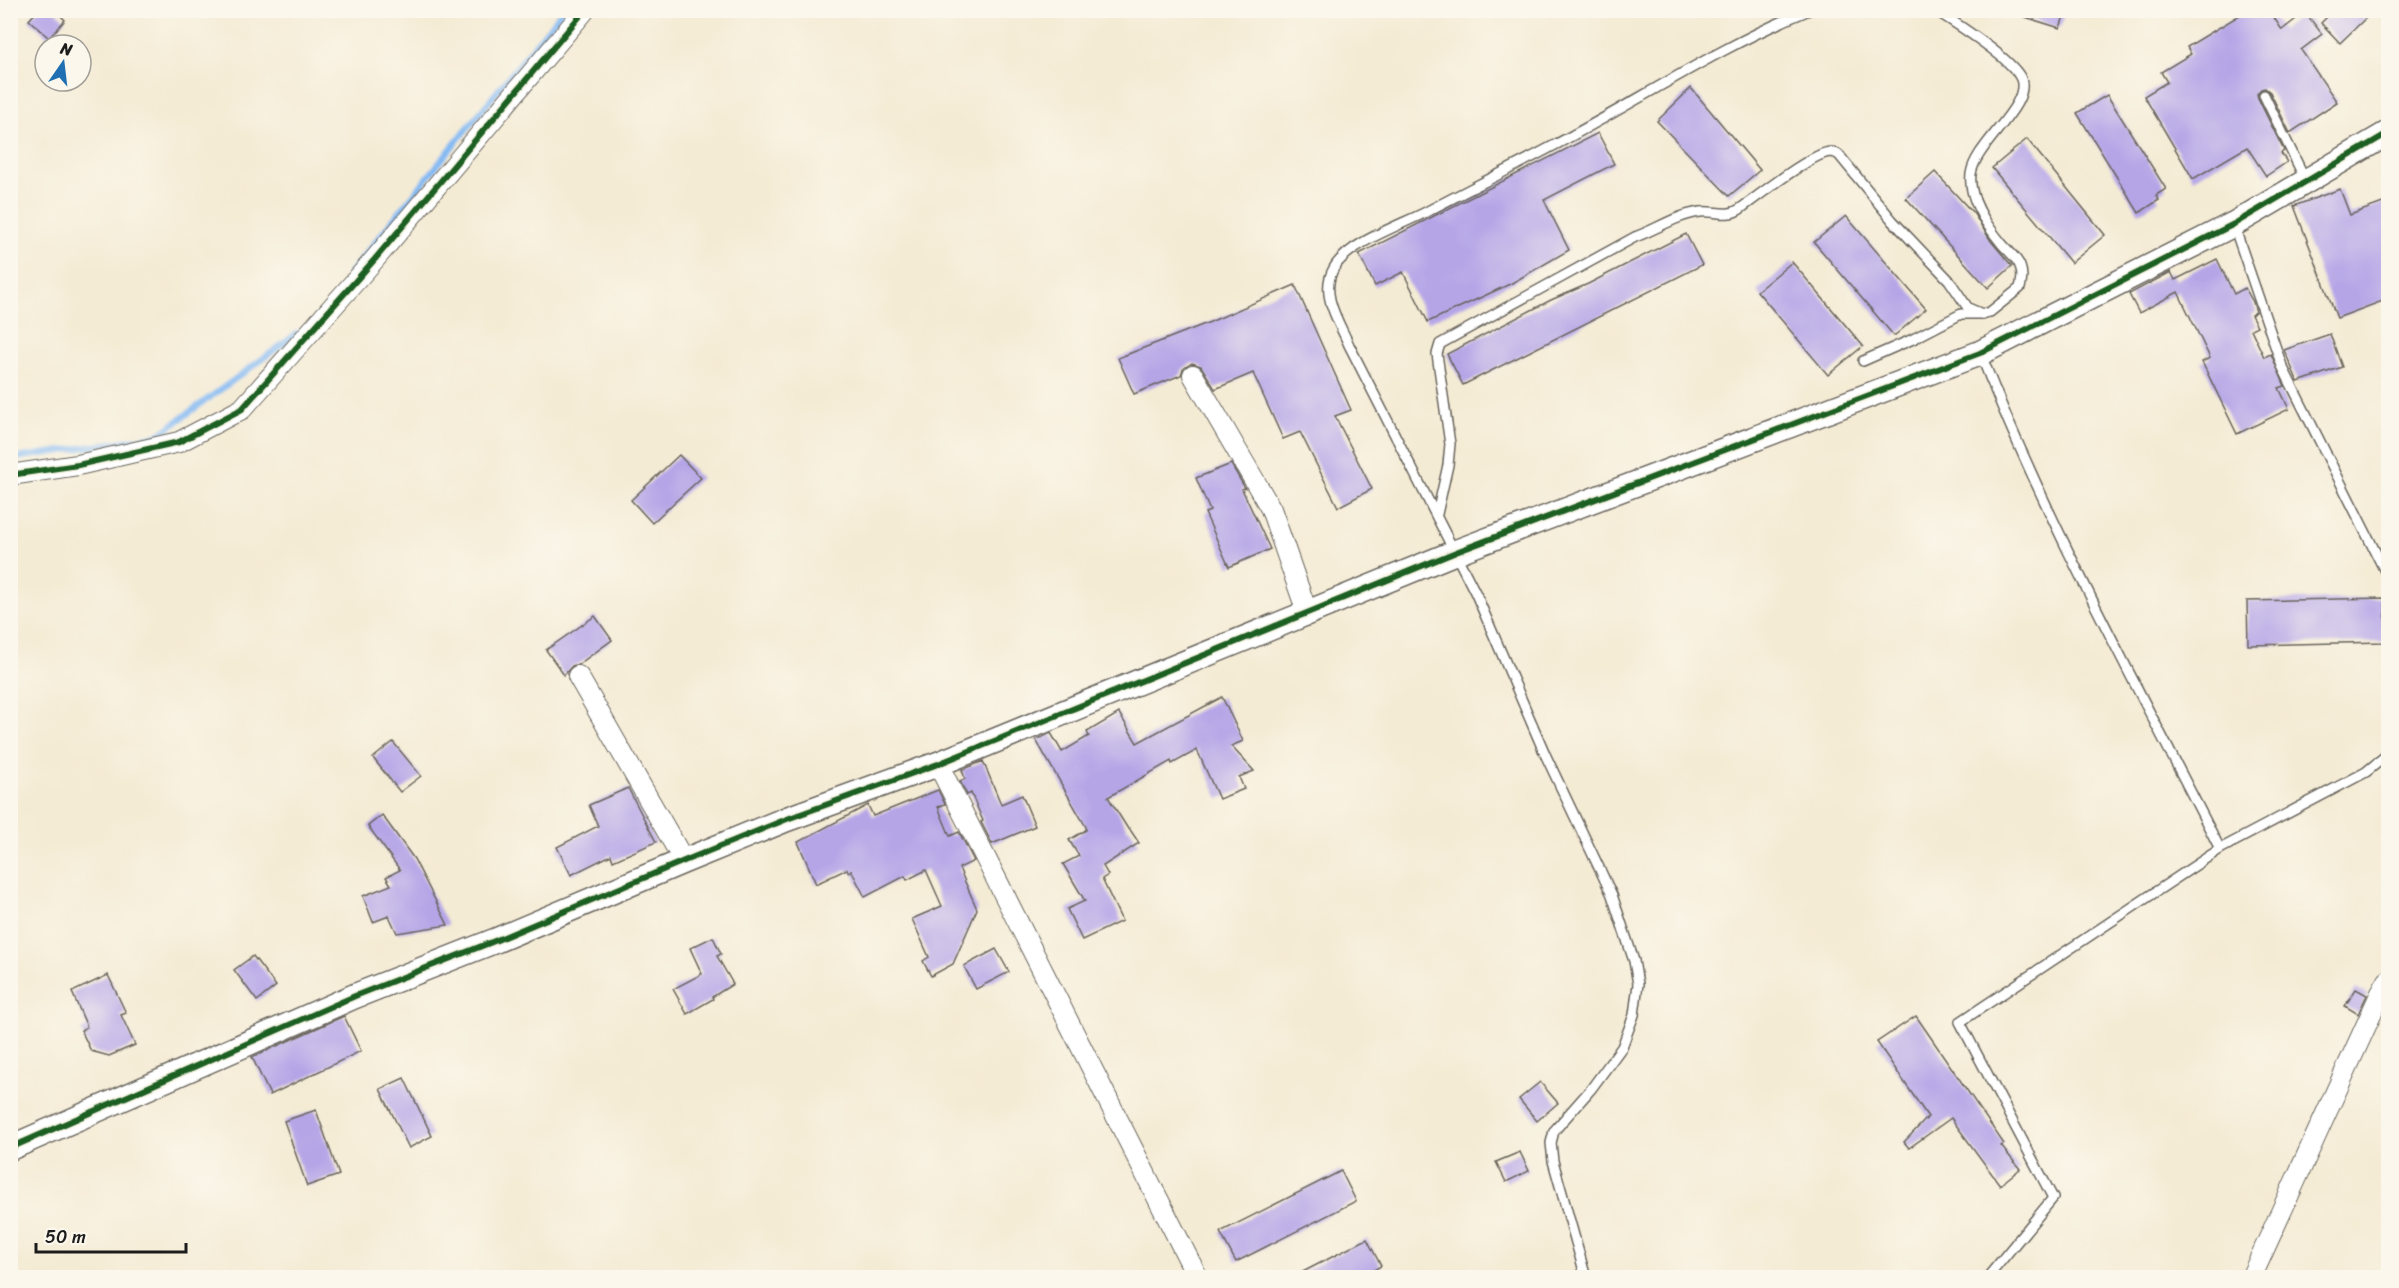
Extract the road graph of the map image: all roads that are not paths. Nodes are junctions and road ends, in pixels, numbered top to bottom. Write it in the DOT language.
graph roads {
  1 [pos="585,10"];
  2 [pos="1809,10"];
  3 [pos="1935,10"];
  4 [pos="2264,95"];
  5 [pos="2388,132"];
  6 [pos="2306,181"];
  7 [pos="2234,224"];
  8 [pos="1982,315"];
  9 [pos="1980,353"];
  10 [pos="1863,361"];
  11 [pos="1193,375"];
  12 [pos="10,475"];
  13 [pos="1437,514"];
  14 [pos="1456,552"];
  15 [pos="2388,577"];
  16 [pos="1306,612"];
  17 [pos="578,676"];
  18 [pos="2388,754"];
  19 [pos="938,764"];
  20 [pos="2220,849"];
  21 [pos="684,861"];
  22 [pos="2388,981"];
  23 [pos="10,1148"];
  24 [pos="1198,1278"];
  25 [pos="1586,1278"];
  26 [pos="1987,1278"];
  27 [pos="2251,1278"];
  1 -- 12 [label="street"];
  2 -- 13 [label="lane"];
  3 -- 8 [label="lane"];
  4 -- 6 [label="lane"];
  5 -- 6 [label="street"];
  6 -- 7 [label="street"];
  7 -- 9 [label="street"];
  7 -- 15 [label="lane"];
  8 -- 10 [label="lane"];
  8 -- 13 [label="lane"];
  9 -- 14 [label="street"];
  9 -- 20 [label="lane"];
  11 -- 16 [label="street"];
  13 -- 14 [label="lane"];
  14 -- 16 [label="street"];
  14 -- 25 [label="lane"];
  16 -- 19 [label="street"];
  17 -- 21 [label="street"];
  18 -- 20 [label="lane"];
  19 -- 21 [label="street"];
  19 -- 24 [label="street"];
  20 -- 26 [label="lane"];
  21 -- 23 [label="street"];
  22 -- 27 [label="street"];
}
